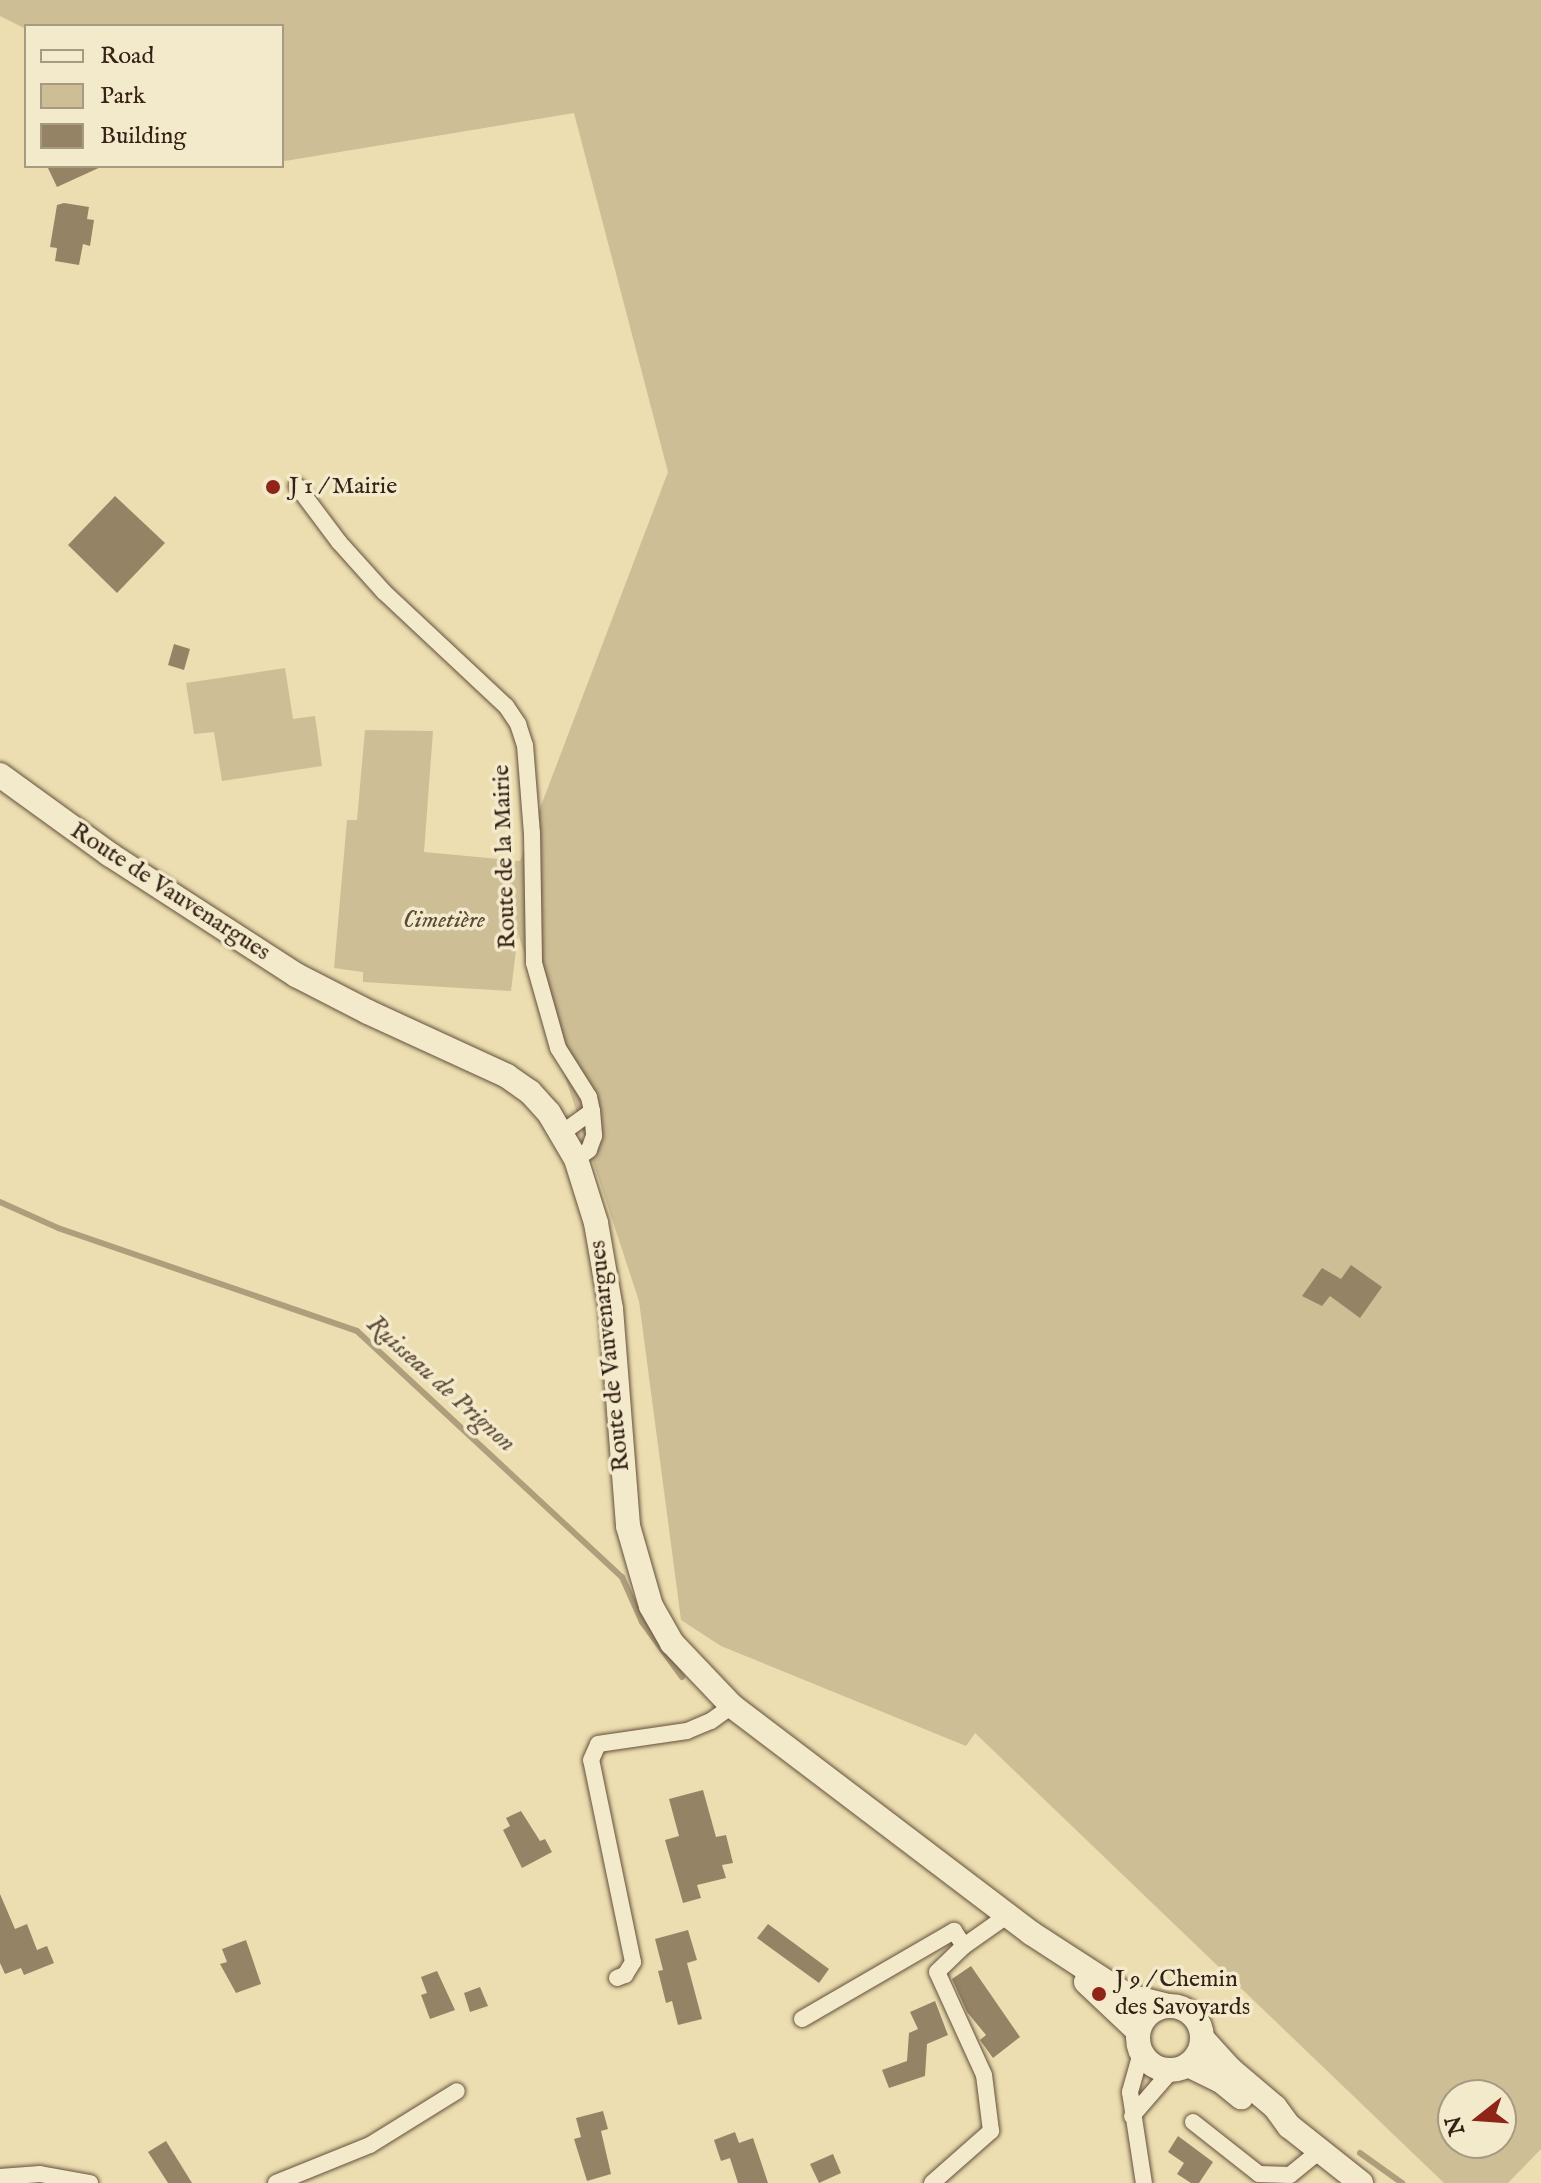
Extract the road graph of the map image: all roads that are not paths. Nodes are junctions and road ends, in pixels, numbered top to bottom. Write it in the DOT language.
graph roads {
  1 [pos="297,486"];
  2 [pos="0,775"];
  3 [pos="592,1111"];
  4 [pos="562,1133"];
  5 [pos="576,1159"];
  6 [pos="732,1706"];
  7 [pos="1008,1915"];
  8 [pos="1031,1933"];
  9 [pos="964,1946"];
  10 [pos="617,1978"];
  11 [pos="1168,2006"];
  12 [pos="802,2019"];
  13 [pos="1202,2038"];
  14 [pos="1139,2042"];
  15 [pos="1180,2068"];
  16 [pos="457,2091"];
  17 [pos="1132,2116"];
  18 [pos="1193,2122"];
  19 [pos="1289,2126"];
  20 [pos="1320,2151"];
  21 [pos="0,2177"];
  22 [pos="90,2183"];
  23 [pos="276,2183"];
  24 [pos="932,2183"];
  25 [pos="1144,2183"];
  26 [pos="1361,2183"];
  1 -- 3 [label="street, Route de la Mairie"];
  2 -- 4 [label="main road, Route de Vauvenargues"];
  3 -- 4 [label="street"];
  3 -- 5 [label="street, Route de la Mairie"];
  4 -- 5 [label="main road, Route de Vauvenargues"];
  5 -- 6 [label="main road, Route de Vauvenargues"];
  6 -- 7 [label="main road, Route de Vauvenargues"];
  6 -- 10 [label="street"];
  7 -- 8 [label="main road, Route de Vauvenargues"];
  7 -- 9 [label="street"];
  8 -- 11 [label="main road, Route de Vauvenargues"];
  8 -- 14 [label="main road, Route de Vauvenargues"];
  9 -- 12 [label="street"];
  9 -- 24 [label="street"];
  11 -- 13 [label="main road"];
  11 -- 14 [label="main road"];
  13 -- 15 [label="main road"];
  13 -- 19 [label="main road"];
  14 -- 15 [label="main road"];
  14 -- 17 [label="street"];
  15 -- 17 [label="street"];
  15 -- 19 [label="main road"];
  16 -- 23 [label="street"];
  17 -- 25 [label="street"];
  18 -- 20 [label="street"];
  19 -- 20 [label="main road"];
  20 -- 26 [label="main road"];
  21 -- 22 [label="street"];
}
